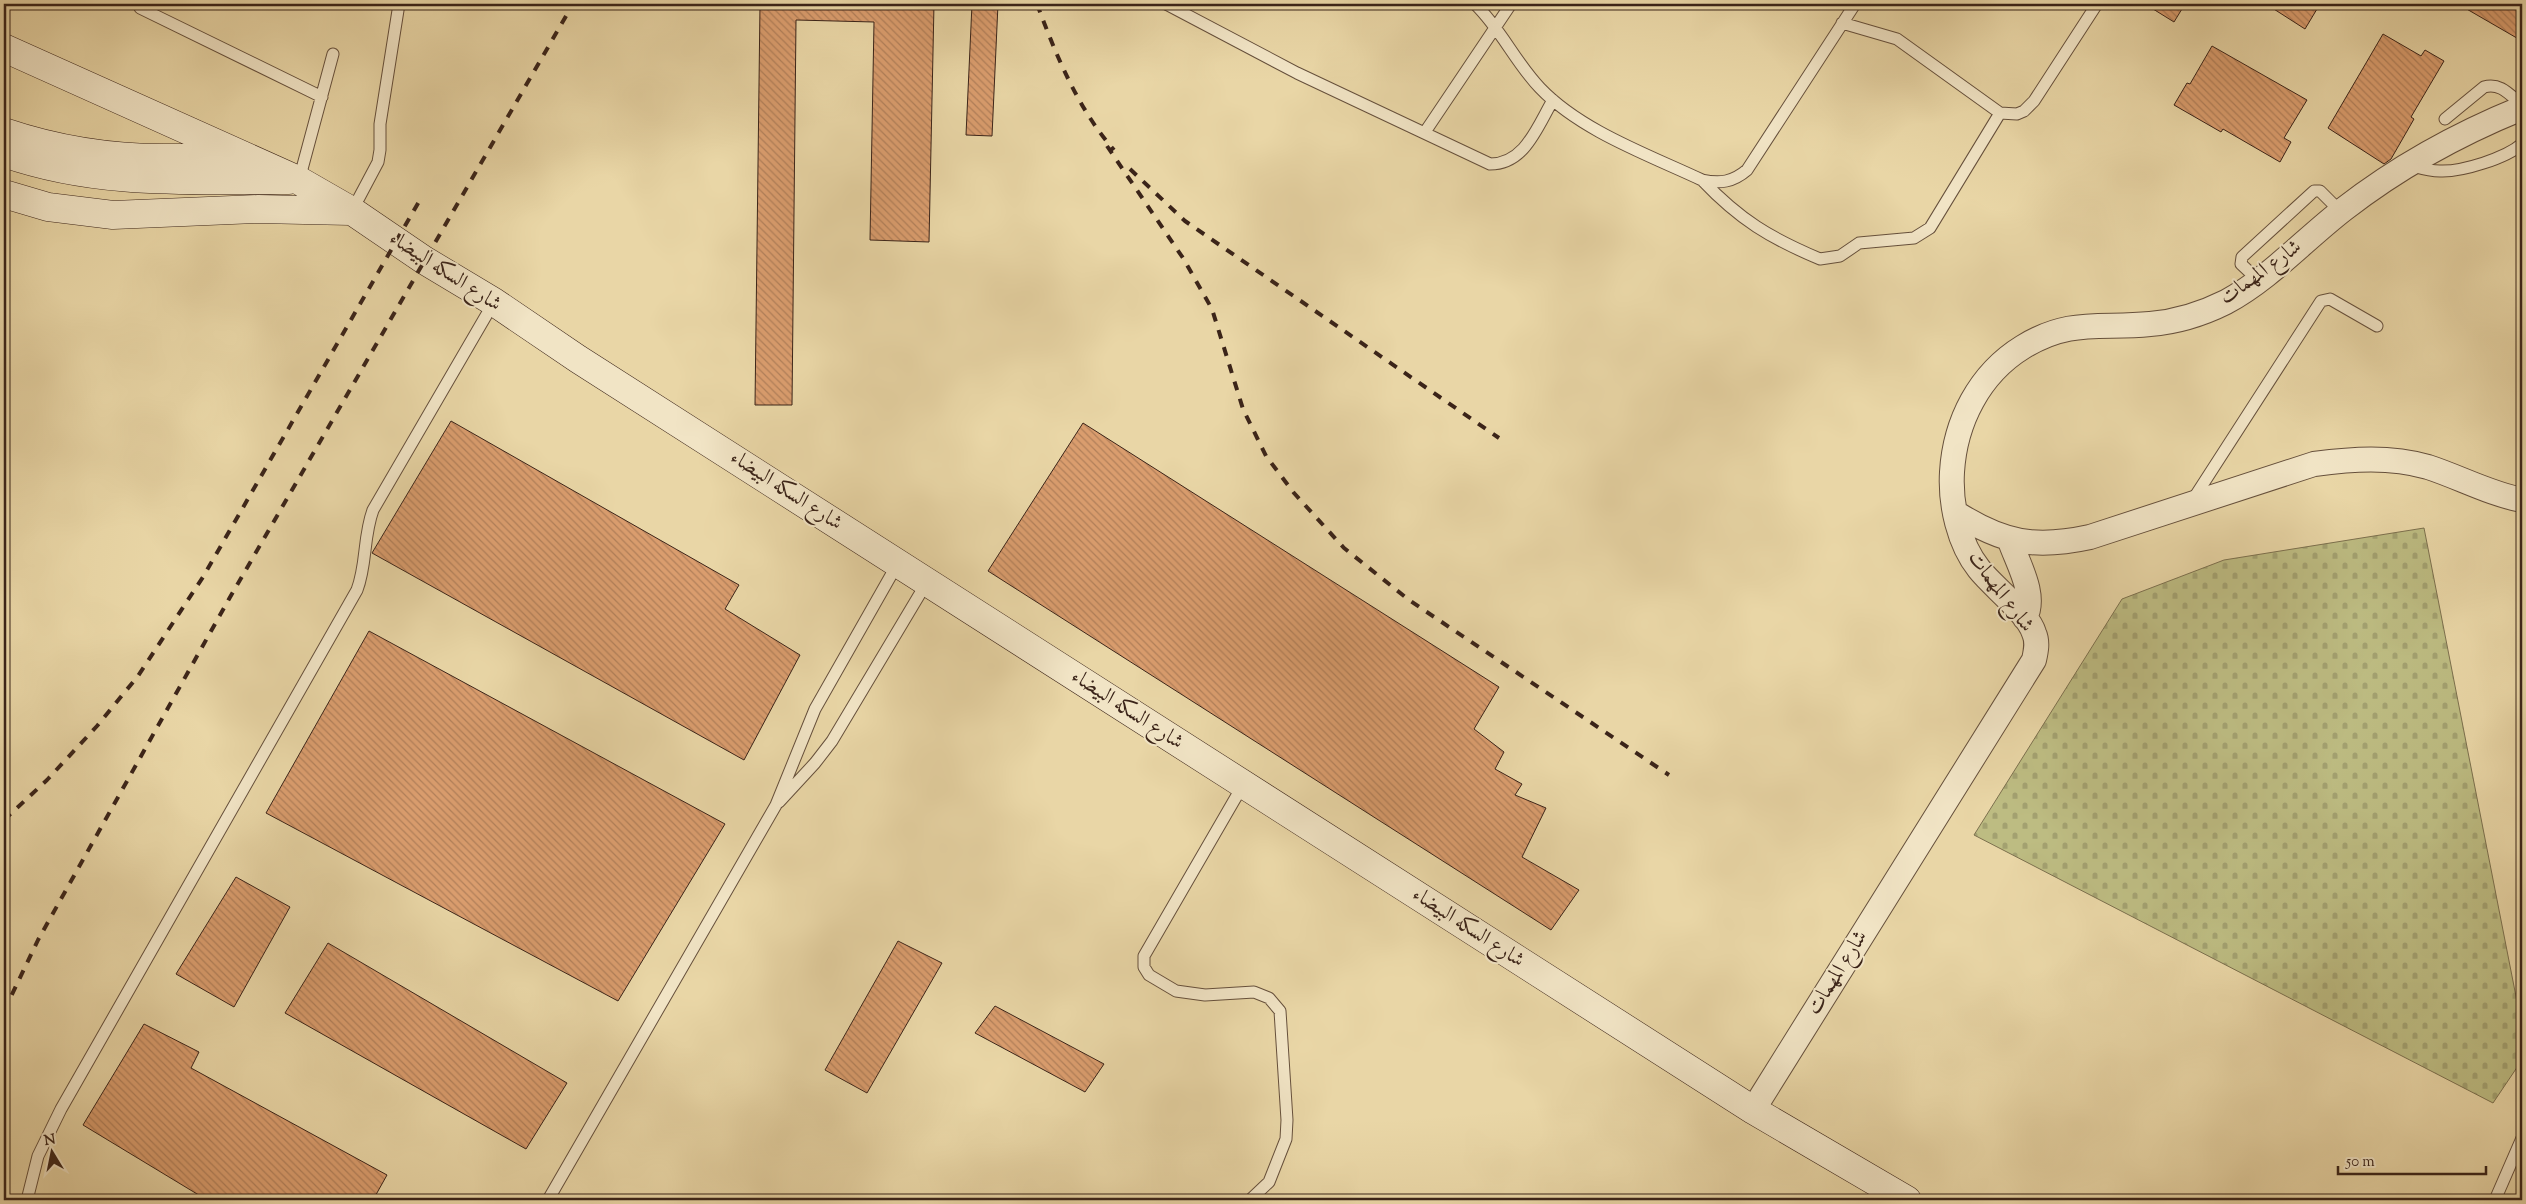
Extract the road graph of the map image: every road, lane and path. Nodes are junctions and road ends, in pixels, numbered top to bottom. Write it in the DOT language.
graph roads {
  1 [pos="399,4"];
  2 [pos="1166,4"];
  3 [pos="1475,4"];
  4 [pos="1511,4"];
  5 [pos="1855,4"];
  6 [pos="2097,4"];
  7 [pos="140,8"];
  8 [pos="1842,23"];
  9 [pos="1495,27"];
  10 [pos="4,48"];
  11 [pos="333,54"];
  12 [pos="322,97"];
  13 [pos="1553,100"];
  14 [pos="2522,107"];
  15 [pos="2000,113"];
  16 [pos="2445,119"];
  17 [pos="4,132"];
  18 [pos="1425,132"];
  19 [pos="2522,144"];
  20 [pos="238,153"];
  21 [pos="4,154"];
  22 [pos="2408,164"];
  23 [pos="298,180"];
  24 [pos="1702,180"];
  25 [pos="4,194"];
  26 [pos="352,210"];
  27 [pos="2341,212"];
  28 [pos="2258,280"];
  29 [pos="494,302"];
  30 [pos="2377,326"];
  31 [pos="2522,500"];
  32 [pos="2192,502"];
  33 [pos="1956,513"];
  34 [pos="2010,541"];
  35 [pos="898,563"];
  36 [pos="927,582"];
  37 [pos="2025,618"];
  38 [pos="1244,784"];
  39 [pos="776,804"];
  40 [pos="1753,1110"];
  41 [pos="2522,1138"];
  42 [pos="27,1200"];
  43 [pos="548,1200"];
  44 [pos="1250,1200"];
  45 [pos="1907,1200"];
  46 [pos="2495,1200"];
  1 -- 26 [label="lane"];
  2 -- 18 [label="lane"];
  3 -- 9 [label="lane"];
  4 -- 9 [label="lane"];
  5 -- 8 [label="lane"];
  6 -- 15 [label="lane"];
  7 -- 12 [label="lane"];
  8 -- 15 [label="lane"];
  8 -- 24 [label="lane"];
  9 -- 13 [label="lane"];
  9 -- 18 [label="lane"];
  10 -- 20 [label="street, شارع السكه البيضاء"];
  11 -- 12 [label="lane"];
  12 -- 23 [label="lane"];
  13 -- 18 [label="lane"];
  13 -- 24 [label="lane"];
  14 -- 16 [label="lane"];
  14 -- 22 [label="street, شارع المهمات"];
  15 -- 24 [label="lane"];
  17 -- 20 [label="street"];
  19 -- 22 [label="lane"];
  20 -- 23 [label="street, شارع السكه البيضاء"];
  21 -- 23 [label="street"];
  22 -- 27 [label="street, شارع المهمات"];
  23 -- 26 [label="street, شارع السكه البيضاء"];
  25 -- 26 [label="street"];
  26 -- 29 [label="street, شارع السكه البيضاء"];
  27 -- 28 [label="street, شارع المهمات"];
  27 -- 28 [label="lane"];
  28 -- 33 [label="street, شارع المهمات"];
  29 -- 35 [label="street, شارع السكه البيضاء"];
  29 -- 42 [label="lane"];
  30 -- 32 [label="lane"];
  31 -- 32 [label="street"];
  32 -- 34 [label="street"];
  33 -- 34 [label="street"];
  33 -- 37 [label="street, شارع المهمات"];
  34 -- 37 [label="street"];
  35 -- 36 [label="street, شارع السكه البيضاء"];
  35 -- 39 [label="lane"];
  36 -- 38 [label="street, شارع السكه البيضاء"];
  36 -- 39 [label="lane"];
  37 -- 40 [label="street, شارع المهمات"];
  38 -- 40 [label="street, شارع السكه البيضاء"];
  38 -- 44 [label="lane"];
  39 -- 43 [label="lane"];
  40 -- 45 [label="street, شارع السكه البيضاء"];
  41 -- 46 [label="lane"];
}
